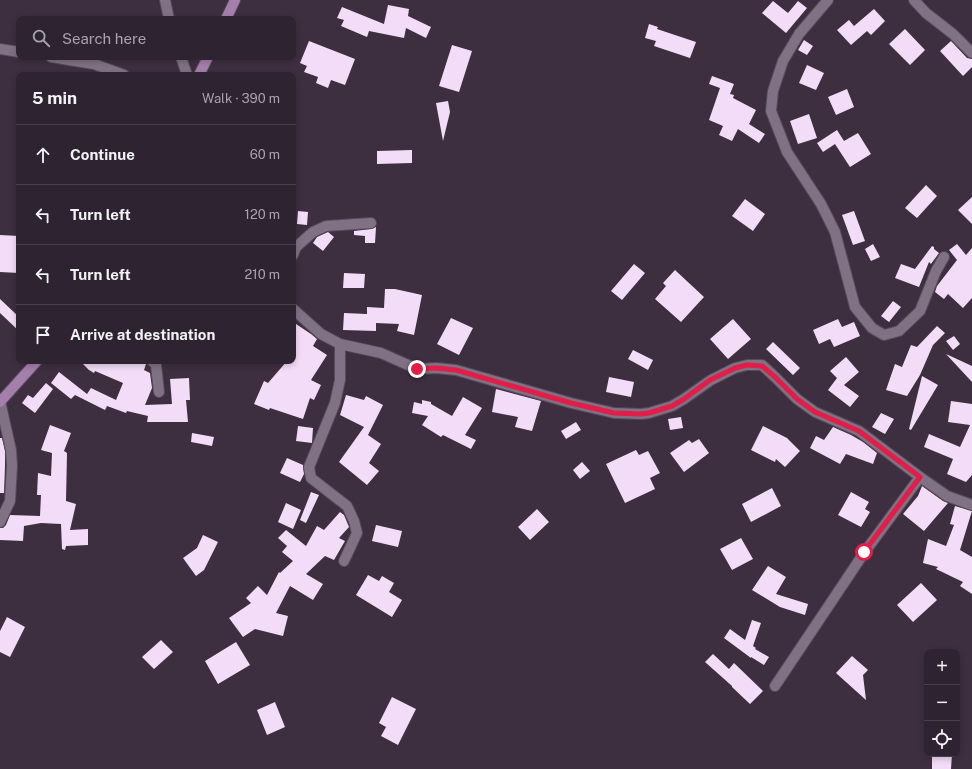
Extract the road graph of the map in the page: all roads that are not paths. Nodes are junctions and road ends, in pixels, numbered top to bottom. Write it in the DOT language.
graph roads {
  1 [pos="165,0"];
  2 [pos="235,0"];
  3 [pos="828,0"];
  4 [pos="914,0"];
  5 [pos="168,16"];
  6 [pos="227,16"];
  7 [pos="0,49"];
  8 [pos="16,52"];
  9 [pos="972,53"];
  10 [pos="69,60"];
  11 [pos="182,60"];
  12 [pos="206,60"];
  13 [pos="116,72"];
  14 [pos="186,72"];
  15 [pos="200,72"];
  16 [pos="371,223"];
  17 [pos="296,247"];
  18 [pos="944,257"];
  19 [pos="296,312"];
  20 [pos="340,344"];
  21 [pos="34,364"];
  22 [pos="154,364"];
  23 [pos="159,392"];
  24 [pos="0,401"];
  25 [pos="920,477"];
  26 [pos="972,505"];
  27 [pos="0,522"];
  28 [pos="344,561"];
  29 [pos="775,686"];
  1 -- 5 [label="street"];
  2 -- 6 [label="main road"];
  3 -- 18 [label="street"];
  4 -- 9 [label="street"];
  7 -- 8 [label="street"];
  10 -- 13 [label="street"];
  11 -- 14 [label="street"];
  12 -- 15 [label="main road"];
  16 -- 17 [label="street"];
  19 -- 20 [label="street"];
  20 -- 25 [label="street"];
  20 -- 28 [label="street"];
  21 -- 24 [label="main road"];
  22 -- 23 [label="street"];
  24 -- 27 [label="street"];
  25 -- 26 [label="street"];
  25 -- 29 [label="street"];
}
